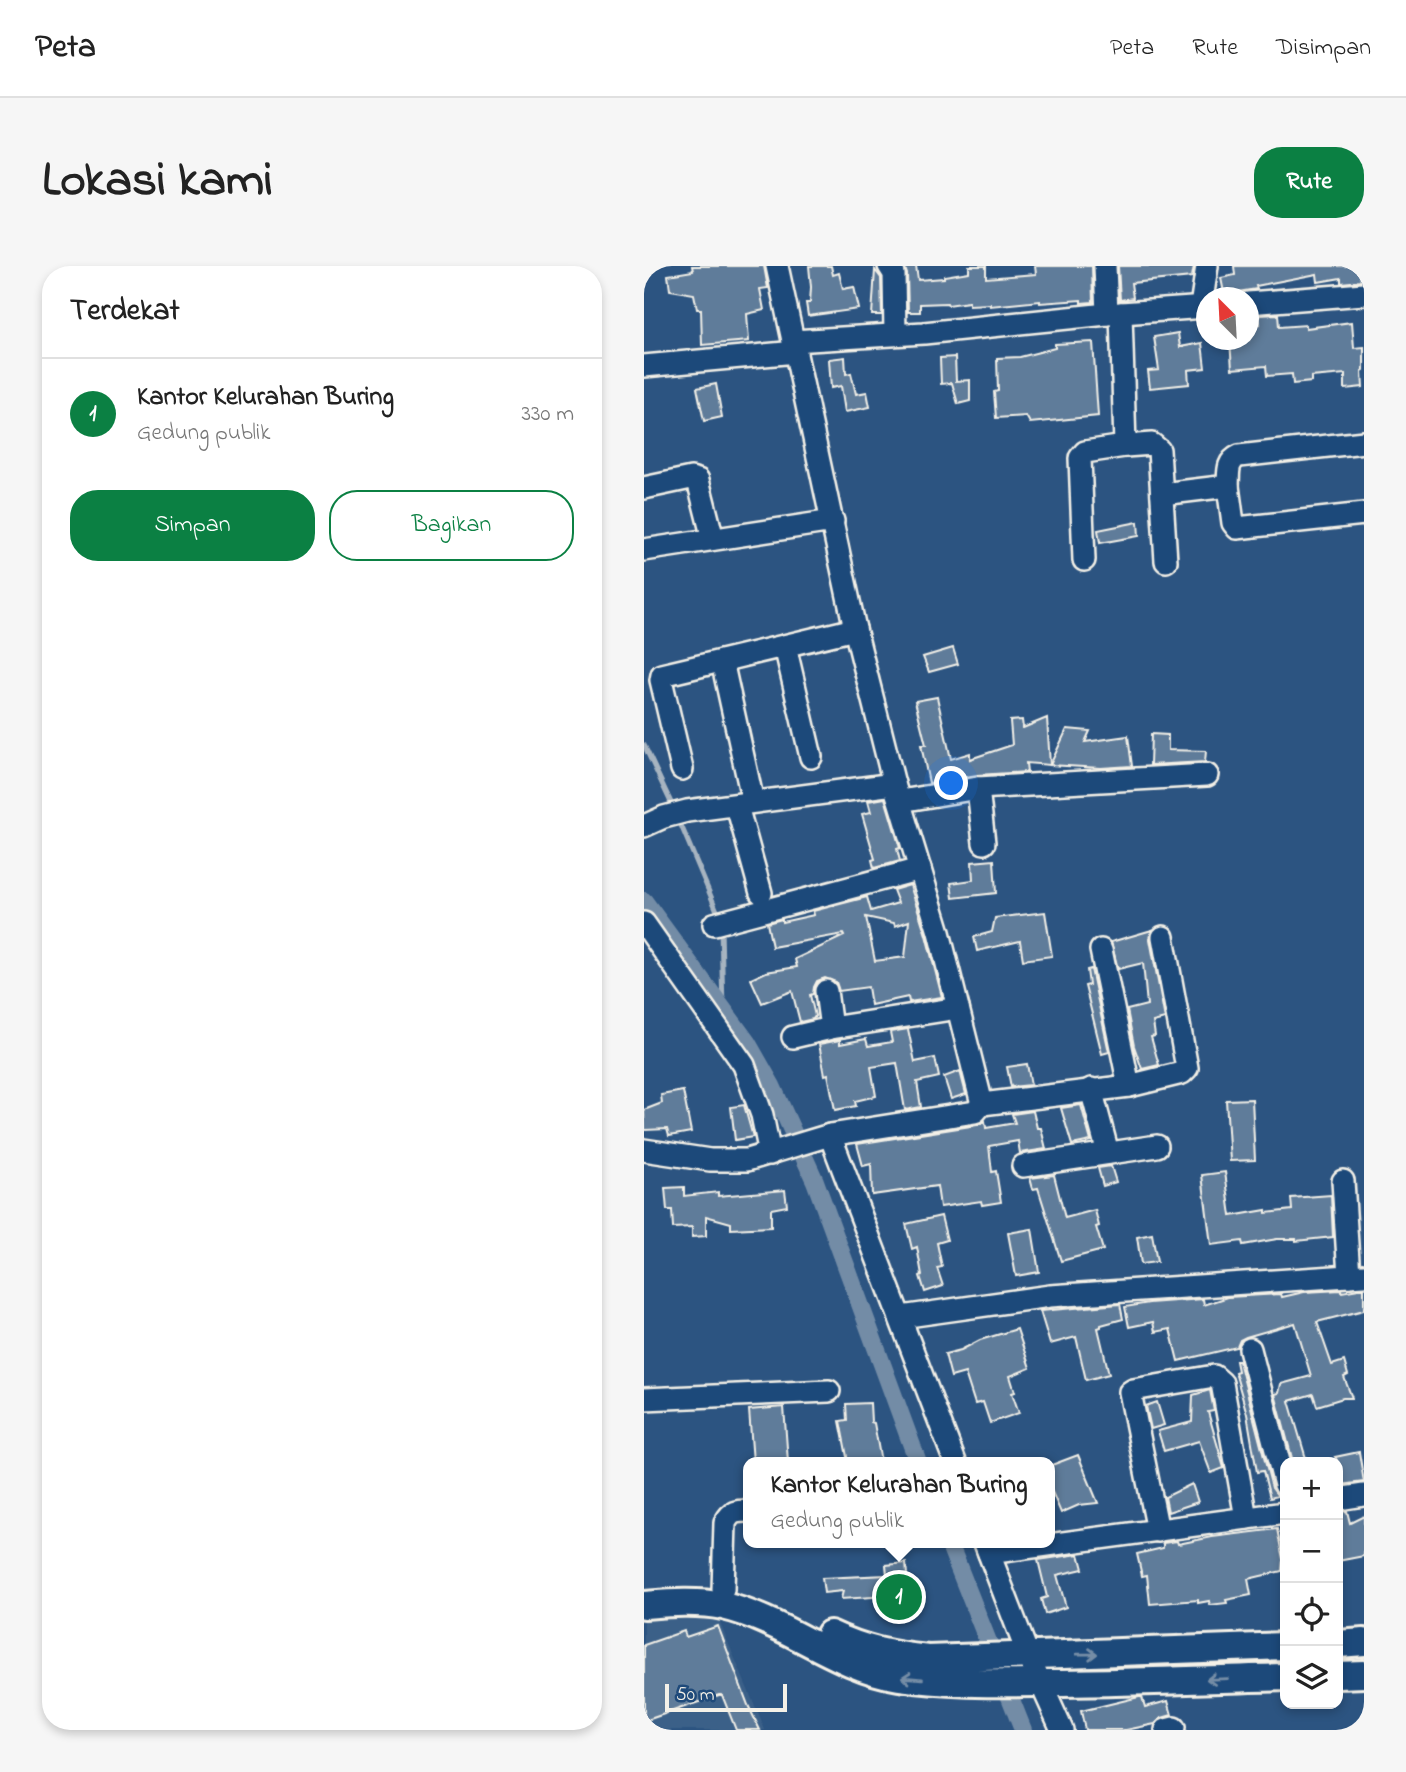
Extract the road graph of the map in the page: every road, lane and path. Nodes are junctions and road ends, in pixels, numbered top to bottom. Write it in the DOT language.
graph roads {
  1 [pos="777,266"];
  2 [pos="890,266"];
  3 [pos="1105,266"];
  4 [pos="1207,266"];
  5 [pos="1205,287"];
  6 [pos="1364,294"];
  7 [pos="1259,302"];
  8 [pos="1196,308"];
  9 [pos="1114,314"];
  10 [pos="895,334"];
  11 [pos="794,347"];
  12 [pos="644,366"];
  13 [pos="1364,442"];
  14 [pos="1125,446"];
  15 [pos="1228,486"];
  16 [pos="644,488"];
  17 [pos="1162,494"];
  18 [pos="1364,514"];
  19 [pos="833,521"];
  20 [pos="713,539"];
  21 [pos="644,550"];
  22 [pos="1084,560"];
  23 [pos="1166,561"];
  24 [pos="855,629"];
  25 [pos="785,646"];
  26 [pos="722,662"];
  27 [pos="811,757"];
  28 [pos="682,769"];
  29 [pos="1207,775"];
  30 [pos="978,788"];
  31 [pos="897,793"];
  32 [pos="744,799"];
  33 [pos="644,826"];
  34 [pos="984,842"];
  35 [pos="920,869"];
  36 [pos="761,893"];
  37 [pos="721,922"];
  38 [pos="644,923"];
  39 [pos="1163,937"];
  40 [pos="1101,950"];
  41 [pos="826,991"];
  42 [pos="958,1009"];
  43 [pos="831,1028"];
  44 [pos="793,1037"];
  45 [pos="1129,1086"];
  46 [pos="1091,1089"];
  47 [pos="982,1104"];
  48 [pos="824,1136"];
  49 [pos="1157,1146"];
  50 [pos="644,1150"];
  51 [pos="772,1153"];
  52 [pos="1108,1153"];
  53 [pos="1023,1166"];
  54 [pos="1343,1181"];
  55 [pos="1356,1276"];
  56 [pos="901,1317"];
  57 [pos="1250,1349"];
  58 [pos="829,1391"];
  59 [pos="644,1399"];
  60 [pos="953,1457"];
  61 [pos="1280,1466"];
  62 [pos="1364,1495"];
  63 [pos="1343,1498"];
  64 [pos="743,1511"];
  65 [pos="1280,1514"];
  66 [pos="1246,1518"];
  67 [pos="1158,1531"];
  68 [pos="1055,1541"];
  69 [pos="987,1548"];
  70 [pos="644,1589"];
  71 [pos="723,1590"];
  72 [pos="644,1605"];
  73 [pos="1364,1642"];
  74 [pos="1343,1644"];
  75 [pos="1280,1646"];
  76 [pos="1023,1656"];
  77 [pos="1364,1674"];
  78 [pos="1343,1675"];
  79 [pos="1280,1677"];
  80 [pos="1034,1683"];
  81 [pos="1062,1730"];
  1 -- 11 [label="street"];
  2 -- 10 [label="street"];
  3 -- 9 [label="street"];
  4 -- 5 [label="street"];
  6 -- 7 [label="street"];
  8 -- 9 [label="street"];
  9 -- 10 [label="street"];
  9 -- 14 [label="street"];
  10 -- 11 [label="street"];
  11 -- 12 [label="street"];
  11 -- 19 [label="street"];
  13 -- 15 [label="street"];
  14 -- 17 [label="street"];
  14 -- 22 [label="street"];
  15 -- 17 [label="street"];
  15 -- 18 [label="street"];
  16 -- 20 [label="street"];
  17 -- 23 [label="street"];
  19 -- 20 [label="street"];
  19 -- 24 [label="street"];
  20 -- 21 [label="street"];
  24 -- 25 [label="street"];
  24 -- 31 [label="street"];
  25 -- 26 [label="street"];
  25 -- 27 [label="street"];
  26 -- 28 [label="street"];
  26 -- 32 [label="street"];
  29 -- 30 [label="street"];
  30 -- 31 [label="street"];
  30 -- 34 [label="street"];
  31 -- 32 [label="street"];
  31 -- 35 [label="street"];
  32 -- 33 [label="street"];
  32 -- 36 [label="street"];
  35 -- 37 [label="street"];
  35 -- 42 [label="street"];
  38 -- 51 [label="street"];
  39 -- 45 [label="street"];
  40 -- 45 [label="street"];
  41 -- 43 [label="street"];
  42 -- 43 [label="street"];
  42 -- 47 [label="street"];
  43 -- 44 [label="street"];
  45 -- 46 [label="street"];
  46 -- 47 [label="street"];
  46 -- 52 [label="street"];
  47 -- 48 [label="street"];
  48 -- 51 [label="street"];
  48 -- 56 [label="street"];
  49 -- 52 [label="street"];
  50 -- 51 [label="street"];
  52 -- 53 [label="street"];
  54 -- 55 [label="street"];
  55 -- 56 [label="street"];
  56 -- 60 [label="street"];
  57 -- 61 [label="street"];
  58 -- 59 [label="street"];
  62 -- 63 [label="street"];
  64 -- 71 [label="street"];
  65 -- 66 [label="street"];
  66 -- 67 [label="street"];
  66 -- 67 [label="street"];
  67 -- 68 [label="street"];
  69 -- 76 [label="street"];
  70 -- 71 [label="main road"];
  71 -- 76 [label="main road"];
  80 -- 72 [label="main road, one-way"];
  73 -- 74 [label="main road"];
  76 -- 75 [label="main road, one-way"];
  76 -- 80 [label="street"];
  77 -- 78 [label="main road"];
  79 -- 80 [label="main road, one-way"];
  80 -- 81 [label="street"];
}
